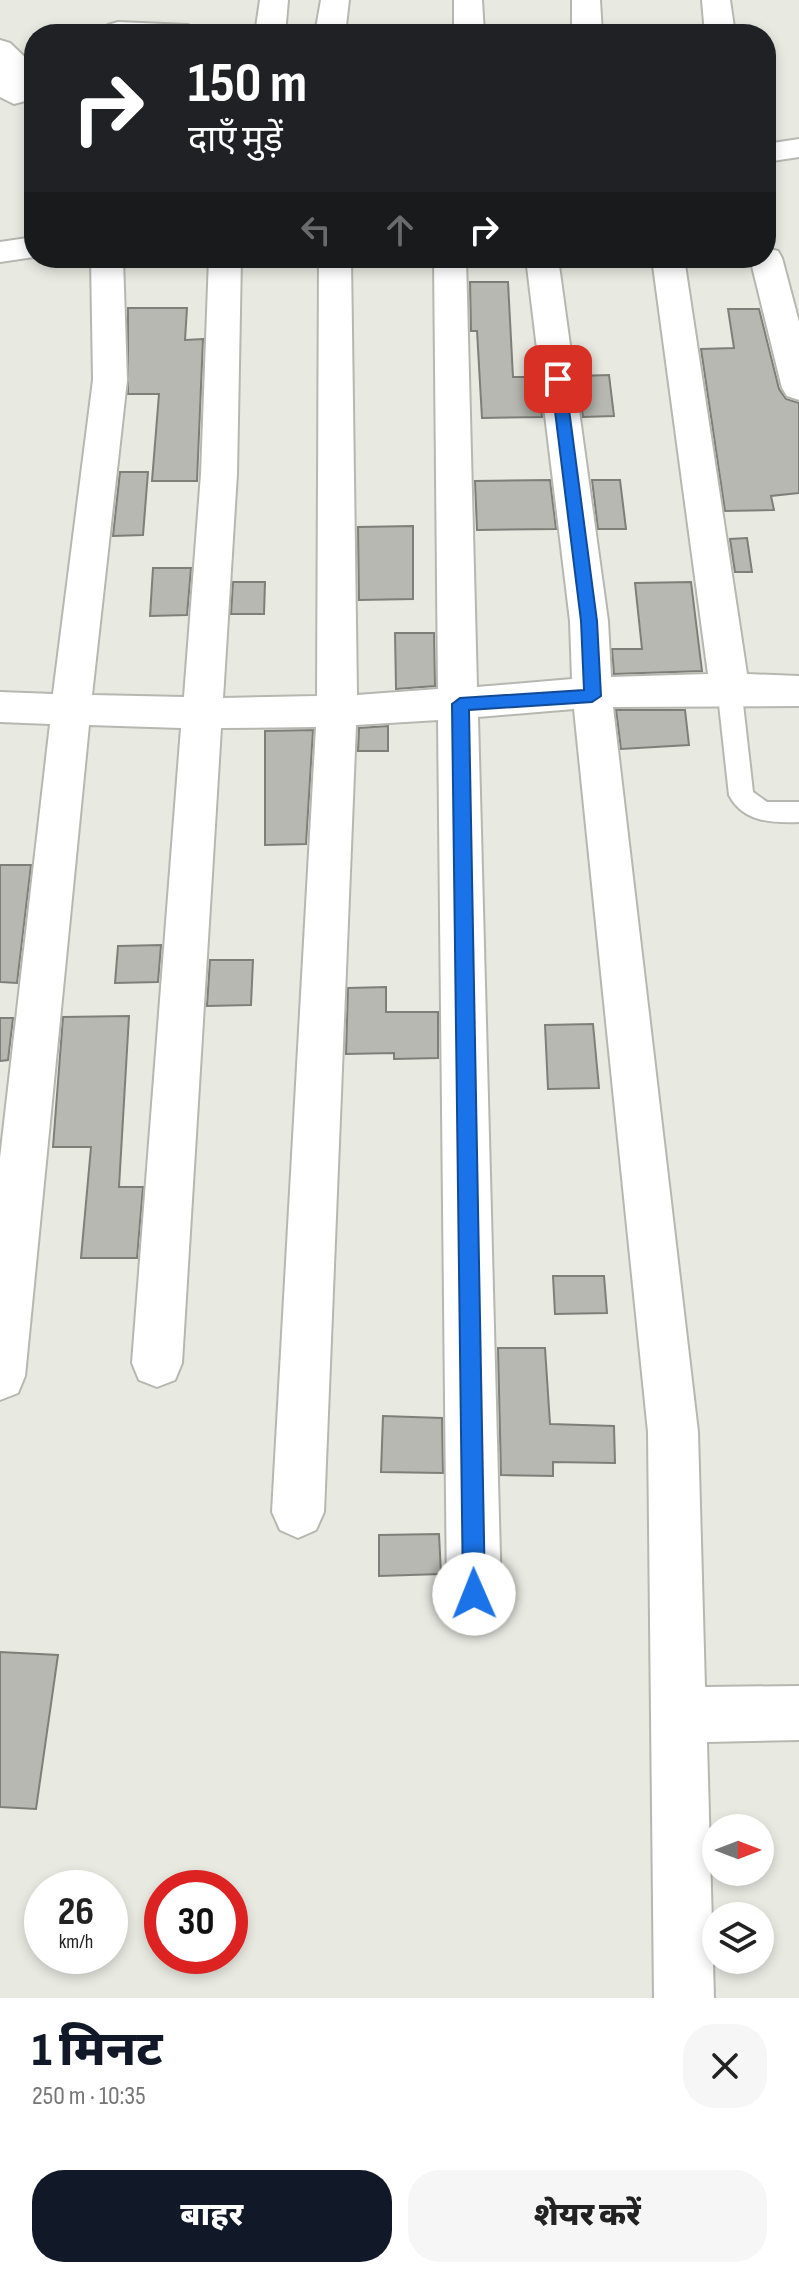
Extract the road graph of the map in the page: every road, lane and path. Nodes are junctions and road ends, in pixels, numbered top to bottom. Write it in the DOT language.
graph roads {
  1 [pos="120,0"];
  2 [pos="274,0"];
  3 [pos="335,0"];
  4 [pos="468,0"];
  5 [pos="586,0"];
  6 [pos="716,0"];
  7 [pos="118,24"];
  8 [pos="271,24"];
  9 [pos="331,24"];
  10 [pos="469,24"];
  11 [pos="587,24"];
  12 [pos="719,24"];
  13 [pos="0,49"];
  14 [pos="14,95"];
  15 [pos="799,148"];
  16 [pos="776,151"];
  17 [pos="24,248"];
  18 [pos="0,252"];
  19 [pos="107,268"];
  20 [pos="225,268"];
  21 [pos="335,268"];
  22 [pos="450,268"];
  23 [pos="543,268"];
  24 [pos="669,268"];
  25 [pos="769,268"];
  26 [pos="799,388"];
  27 [pos="729,686"];
  28 [pos="799,691"];
  29 [pos="592,696"];
  30 [pos="460,704"];
  31 [pos="0,707"];
  32 [pos="71,709"];
  33 [pos="337,711"];
  34 [pos="200,714"];
  35 [pos="799,812"];
  36 [pos="157,1363"];
  37 [pos="0,1376"];
  38 [pos="298,1512"];
  39 [pos="474,1594"];
  40 [pos="799,1713"];
  41 [pos="676,1715"];
  42 [pos="684,1998"];
  1 -- 7 [label="street"];
  2 -- 8 [label="street"];
  3 -- 9 [label="street"];
  4 -- 10 [label="street"];
  5 -- 11 [label="street"];
  6 -- 12 [label="street"];
  13 -- 14 [label="street"];
  15 -- 16 [label="street"];
  17 -- 18 [label="street"];
  19 -- 32 [label="street"];
  20 -- 34 [label="street"];
  21 -- 33 [label="street"];
  22 -- 30 [label="street"];
  23 -- 29 [label="street"];
  24 -- 27 [label="street"];
  25 -- 26 [label="street"];
  27 -- 28 [label="street"];
  27 -- 29 [label="street"];
  27 -- 35 [label="lane"];
  29 -- 30 [label="street"];
  29 -- 41 [label="street"];
  30 -- 33 [label="street"];
  30 -- 39 [label="street"];
  31 -- 32 [label="street"];
  32 -- 34 [label="street"];
  32 -- 37 [label="street"];
  33 -- 34 [label="street"];
  33 -- 38 [label="street"];
  34 -- 36 [label="street"];
  40 -- 41 [label="street"];
  41 -- 42 [label="street"];
}
